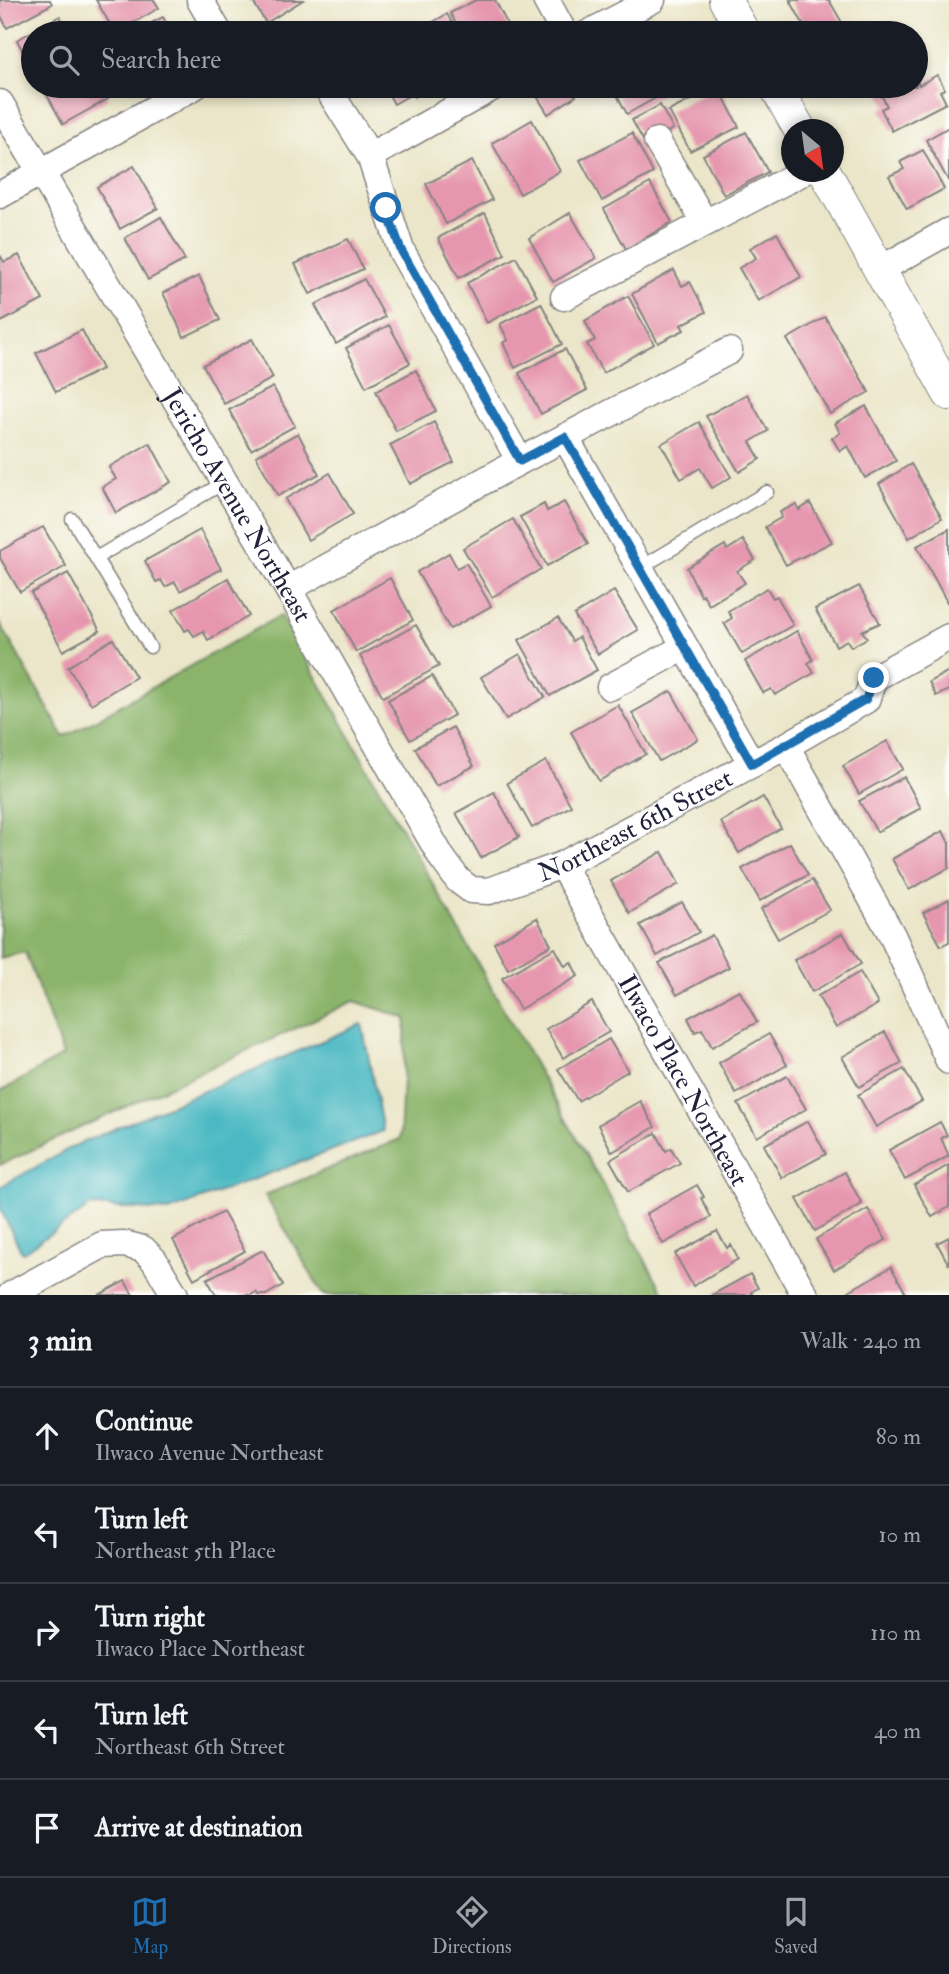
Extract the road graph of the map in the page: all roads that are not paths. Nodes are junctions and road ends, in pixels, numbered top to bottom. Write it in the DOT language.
graph roads {
  1 [pos="200,0"];
  2 [pos="545,0"];
  3 [pos="652,0"];
  4 [pos="725,0"];
  5 [pos="212,21"];
  6 [pos="557,21"];
  7 [pos="612,21"];
  8 [pos="737,21"];
  9 [pos="173,98"];
  10 [pos="334,98"];
  11 [pos="474,98"];
  12 [pos="782,98"];
  13 [pos="0,103"];
  14 [pos="794,119"];
  15 [pos="657,141"];
  16 [pos="370,156"];
  17 [pos="40,172"];
  18 [pos="784,182"];
  19 [pos="831,182"];
  20 [pos="0,195"];
  21 [pos="705,223"];
  22 [pos="949,231"];
  23 [pos="881,269"];
  24 [pos="564,297"];
  25 [pos="729,351"];
  26 [pos="947,386"];
  27 [pos="565,437"];
  28 [pos="520,461"];
  29 [pos="225,482"];
  30 [pos="767,492"];
  31 [pos="72,519"];
  32 [pos="96,558"];
  33 [pos="640,568"];
  34 [pos="288,589"];
  35 [pos="949,637"];
  36 [pos="150,647"];
  37 [pos="685,647"];
  38 [pos="610,687"];
  39 [pos="786,746"];
  40 [pos="752,764"];
  41 [pos="562,865"];
  42 [pos="489,891"];
  43 [pos="949,1061"];
  44 [pos="11,1295"];
  45 [pos="175,1295"];
  46 [pos="805,1295"];
  1 -- 5 [label="street"];
  2 -- 6 [label="street"];
  3 -- 7 [label="street"];
  4 -- 8 [label="street"];
  9 -- 17 [label="street"];
  10 -- 16 [label="street"];
  11 -- 16 [label="street"];
  12 -- 14 [label="street"];
  13 -- 17 [label="street, Jericho Avenue Northeast"];
  15 -- 21 [label="street"];
  16 -- 28 [label="street"];
  17 -- 20 [label="street"];
  17 -- 29 [label="street, Jericho Avenue Northeast"];
  18 -- 21 [label="street"];
  19 -- 23 [label="street"];
  21 -- 24 [label="street"];
  22 -- 23 [label="street"];
  23 -- 26 [label="street"];
  25 -- 27 [label="street"];
  27 -- 28 [label="street"];
  27 -- 33 [label="street"];
  28 -- 34 [label="street"];
  29 -- 32 [label="lane"];
  29 -- 34 [label="street, Jericho Avenue Northeast"];
  30 -- 33 [label="lane"];
  31 -- 32 [label="lane"];
  32 -- 36 [label="lane"];
  33 -- 37 [label="street"];
  34 -- 42 [label="street, Jericho Avenue Northeast"];
  35 -- 39 [label="street, Northeast 6th Street"];
  37 -- 38 [label="street"];
  37 -- 40 [label="street"];
  39 -- 40 [label="street, Northeast 6th Street"];
  39 -- 43 [label="street"];
  40 -- 41 [label="street, Northeast 6th Street"];
  41 -- 42 [label="street, Northeast 6th Street"];
  41 -- 46 [label="street, Ilwaco Place Northeast"];
  44 -- 45 [label="street"];
}
